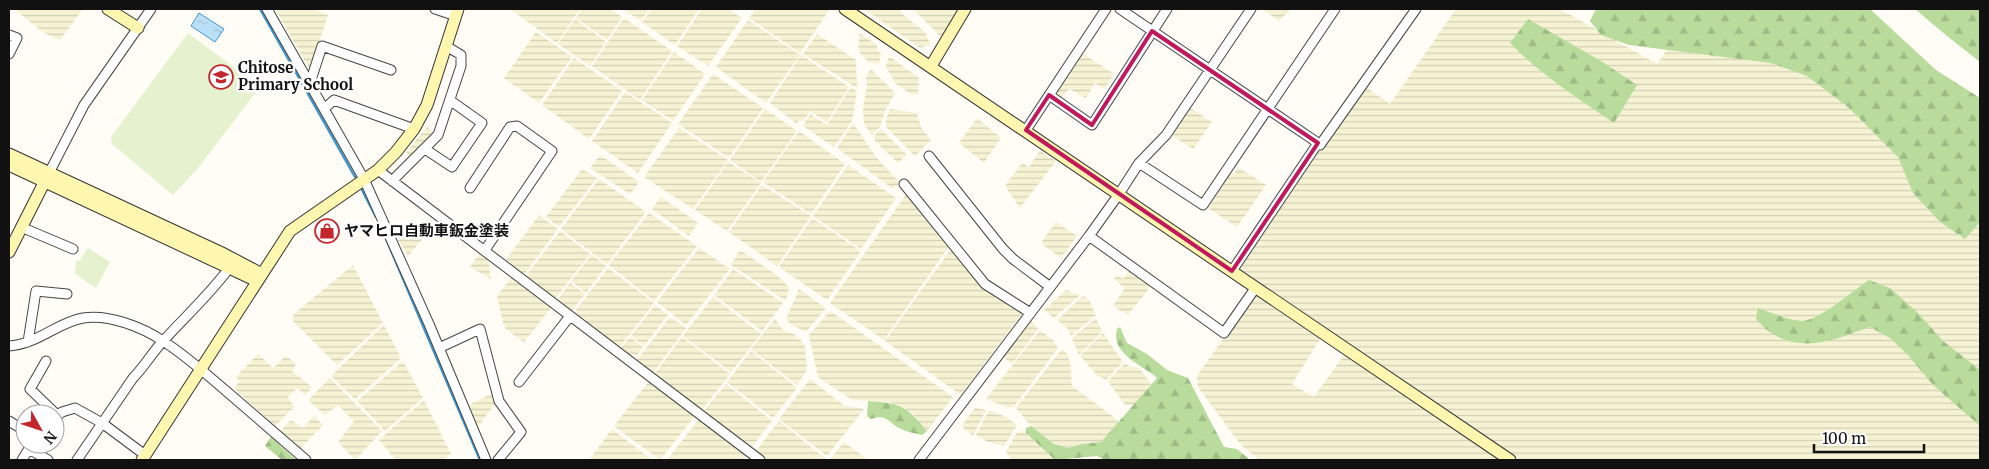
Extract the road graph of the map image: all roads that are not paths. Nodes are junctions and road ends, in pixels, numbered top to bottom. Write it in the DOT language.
graph roads {
  1 [pos="108,9"];
  2 [pos="151,9"];
  3 [pos="267,9"];
  4 [pos="435,9"];
  5 [pos="845,9"];
  6 [pos="965,9"];
  7 [pos="1106,9"];
  8 [pos="1120,9"];
  9 [pos="1167,9"];
  10 [pos="1251,9"];
  11 [pos="1335,9"];
  12 [pos="1416,9"];
  13 [pos="457,12"];
  14 [pos="138,28"];
  15 [pos="1152,31"];
  16 [pos="9,35"];
  17 [pos="446,46"];
  18 [pos="9,54"];
  19 [pos="931,66"];
  20 [pos="391,70"];
  21 [pos="1210,70"];
  22 [pos="310,84"];
  23 [pos="1049,95"];
  24 [pos="451,100"];
  25 [pos="325,108"];
  26 [pos="1268,109"];
  27 [pos="414,129"];
  28 [pos="1026,130"];
  29 [pos="1318,144"];
  30 [pos="425,148"];
  31 [pos="9,154"];
  32 [pos="929,156"];
  33 [pos="1139,163"];
  34 [pos="9,165"];
  35 [pos="378,170"];
  36 [pos="46,177"];
  37 [pos="364,179"];
  38 [pos="392,181"];
  39 [pos="904,184"];
  40 [pos="470,188"];
  41 [pos="1119,194"];
  42 [pos="21,227"];
  43 [pos="1089,236"];
  44 [pos="10,246"];
  45 [pos="73,249"];
  46 [pos="484,250"];
  47 [pos="230,267"];
  48 [pos="1232,271"];
  49 [pos="260,278"];
  50 [pos="1049,286"];
  51 [pos="1256,287"];
  52 [pos="67,294"];
  53 [pos="1029,312"];
  54 [pos="570,316"];
  55 [pos="163,341"];
  56 [pos="28,342"];
  57 [pos="9,346"];
  58 [pos="439,348"];
  59 [pos="46,361"];
  60 [pos="201,370"];
  61 [pos="519,382"];
  62 [pos="44,404"];
  63 [pos="65,411"];
  64 [pos="102,423"];
  65 [pos="144,458"];
  66 [pos="77,460"];
  67 [pos="306,460"];
  68 [pos="486,460"];
  69 [pos="498,460"];
  70 [pos="760,460"];
  71 [pos="919,460"];
  72 [pos="1510,460"];
  1 -- 14 [label="street"];
  2 -- 14 [label="street"];
  3 -- 22 [label="street"];
  4 -- 13 [label="street"];
  5 -- 19 [label="street"];
  6 -- 19 [label="street"];
  7 -- 23 [label="street"];
  8 -- 15 [label="street"];
  9 -- 15 [label="street"];
  10 -- 21 [label="street"];
  11 -- 26 [label="street"];
  12 -- 29 [label="street"];
  13 -- 17 [label="street"];
  14 -- 36 [label="street"];
  15 -- 21 [label="street"];
  15 -- 23 [label="street"];
  16 -- 18 [label="street"];
  17 -- 24 [label="street"];
  17 -- 27 [label="street"];
  19 -- 28 [label="street"];
  20 -- 22 [label="street"];
  21 -- 26 [label="street"];
  21 -- 33 [label="street"];
  22 -- 25 [label="street"];
  23 -- 28 [label="street"];
  24 -- 30 [label="street"];
  24 -- 30 [label="street"];
  25 -- 27 [label="street"];
  25 -- 37 [label="street"];
  26 -- 29 [label="street"];
  26 -- 33 [label="street"];
  27 -- 35 [label="street"];
  28 -- 41 [label="street"];
  29 -- 48 [label="street"];
  30 -- 38 [label="street"];
  31 -- 36 [label="street"];
  32 -- 50 [label="street"];
  33 -- 41 [label="street"];
  34 -- 36 [label="street"];
  35 -- 37 [label="street"];
  35 -- 38 [label="street"];
  36 -- 42 [label="street"];
  36 -- 47 [label="street"];
  36 -- 49 [label="street"];
  37 -- 49 [label="street"];
  37 -- 58 [label="street"];
  38 -- 46 [label="street"];
  39 -- 53 [label="street"];
  40 -- 46 [label="street"];
  41 -- 43 [label="street"];
  41 -- 48 [label="street"];
  42 -- 44 [label="street"];
  42 -- 45 [label="street"];
  43 -- 50 [label="street"];
  43 -- 51 [label="street"];
  46 -- 54 [label="street"];
  47 -- 49 [label="street"];
  47 -- 55 [label="street"];
  48 -- 51 [label="street"];
  49 -- 60 [label="street"];
  50 -- 53 [label="street"];
  51 -- 72 [label="street"];
  52 -- 56 [label="street"];
  53 -- 71 [label="street"];
  54 -- 61 [label="street"];
  54 -- 70 [label="street"];
  55 -- 56 [label="street"];
  55 -- 60 [label="street"];
  55 -- 64 [label="street"];
  56 -- 57 [label="street"];
  58 -- 68 [label="street"];
  58 -- 69 [label="street"];
  59 -- 62 [label="street"];
  60 -- 65 [label="street"];
  60 -- 67 [label="street"];
  63 -- 64 [label="street"];
  64 -- 65 [label="street"];
  64 -- 66 [label="street"];
}
